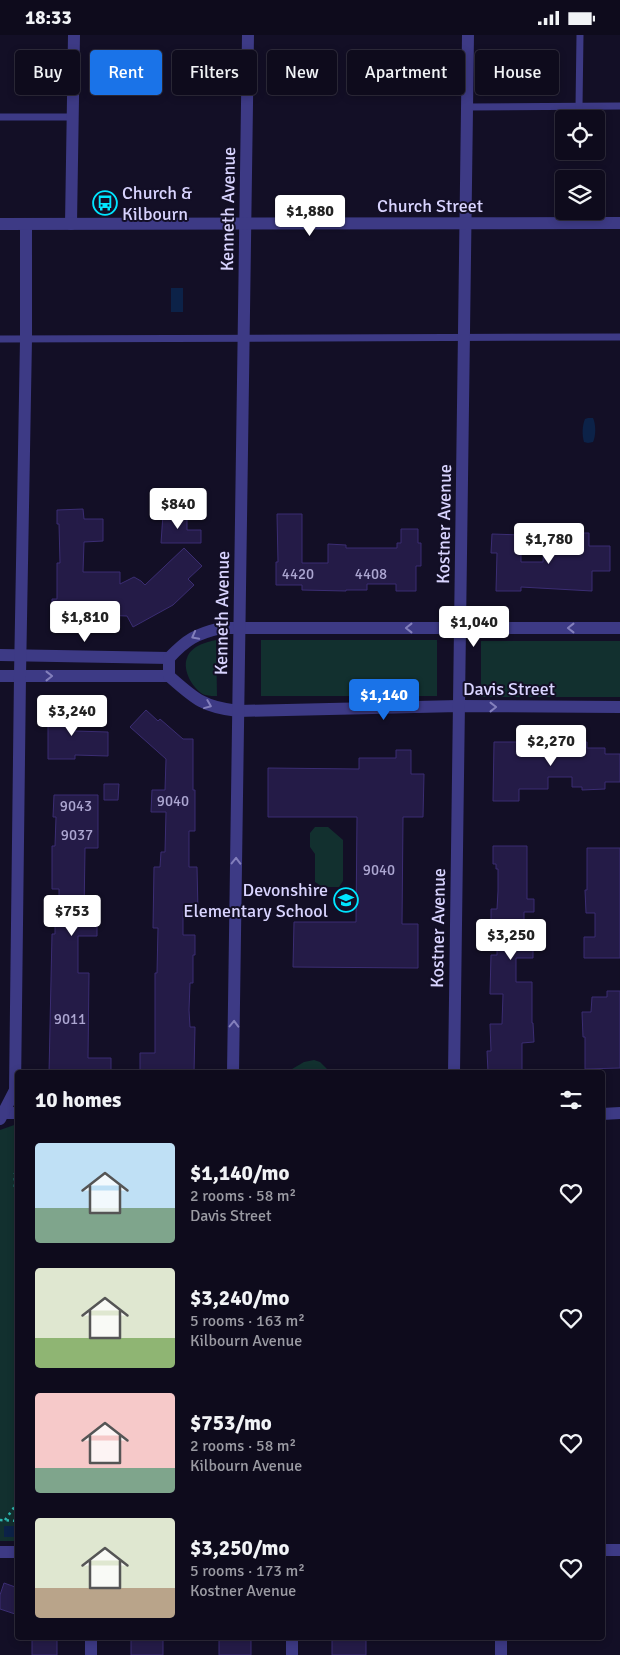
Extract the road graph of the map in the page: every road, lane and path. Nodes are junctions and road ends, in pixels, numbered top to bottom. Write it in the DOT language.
graph roads {
  1 [pos="74,35"];
  2 [pos="248,35"];
  3 [pos="468,35"];
  4 [pos="580,35"];
  5 [pos="467,107"];
  6 [pos="579,107"];
  7 [pos="620,107"];
  8 [pos="0,117"];
  9 [pos="72,117"];
  10 [pos="26,223"];
  11 [pos="71,223"];
  12 [pos="245,223"];
  13 [pos="466,223"];
  14 [pos="620,223"];
  15 [pos="0,224"];
  16 [pos="620,337"];
  17 [pos="464,338"];
  18 [pos="0,339"];
  19 [pos="26,339"];
  20 [pos="244,339"];
  21 [pos="239,628"];
  22 [pos="460,628"];
  23 [pos="620,628"];
  24 [pos="0,655"];
  25 [pos="20,655"];
  26 [pos="169,658"];
  27 [pos="0,676"];
  28 [pos="20,676"];
  29 [pos="169,676"];
  30 [pos="459,706"];
  31 [pos="620,707"];
  32 [pos="238,711"];
  33 [pos="15,1070"];
  34 [pos="233,1070"];
  35 [pos="454,1070"];
  36 [pos="15,1090"];
  37 [pos="15,1113"];
  38 [pos="620,1113"];
  39 [pos="605,1114"];
  40 [pos="1,1115"];
  41 [pos="15,1173"];
  42 [pos="15,1187"];
  43 [pos="15,1506"];
  44 [pos="0,1520"];
  45 [pos="6,1520"];
  46 [pos="15,1521"];
  47 [pos="605,1550"];
  48 [pos="620,1550"];
  49 [pos="15,1552"];
  50 [pos="0,1553"];
  51 [pos="91,1640"];
  52 [pos="292,1640"];
  53 [pos="501,1640"];
  54 [pos="91,1655"];
  55 [pos="292,1655"];
  56 [pos="501,1655"];
  1 -- 9 [label="street"];
  2 -- 12 [label="street, Kenneth Avenue"];
  3 -- 5 [label="street, Kostner Avenue"];
  4 -- 6 [label="lane"];
  5 -- 6 [label="lane"];
  5 -- 13 [label="street, Kostner Avenue"];
  6 -- 7 [label="lane"];
  8 -- 9 [label="lane"];
  9 -- 11 [label="street"];
  10 -- 11 [label="street, Church Street"];
  10 -- 15 [label="street, Church Street"];
  10 -- 19 [label="street"];
  11 -- 12 [label="street, Church Street"];
  12 -- 13 [label="street, Church Street"];
  12 -- 20 [label="street, Kenneth Avenue"];
  13 -- 14 [label="street, Church Street"];
  13 -- 17 [label="street, Kostner Avenue"];
  16 -- 17 [label="lane"];
  17 -- 20 [label="lane"];
  17 -- 22 [label="street, Kostner Avenue"];
  18 -- 19 [label="lane"];
  19 -- 20 [label="lane"];
  19 -- 25 [label="street"];
  20 -- 21 [label="street, Kenneth Avenue"];
  22 -- 21 [label="street, one-way"];
  21 -- 26 [label="street, one-way"];
  21 -- 32 [label="street, Kenneth Avenue"];
  23 -- 22 [label="street, one-way"];
  22 -- 30 [label="street, Kostner Avenue"];
  24 -- 25 [label="street"];
  25 -- 26 [label="street"];
  25 -- 28 [label="street"];
  26 -- 29 [label="street"];
  27 -- 28 [label="street"];
  28 -- 29 [label="street, one-way"];
  28 -- 33 [label="street"];
  29 -- 32 [label="street, Davis Street, one-way"];
  30 -- 31 [label="street, Davis Street, one-way"];
  30 -- 32 [label="street, Davis Street"];
  30 -- 35 [label="street, Kostner Avenue"];
  34 -- 32 [label="street, Kenneth Avenue, one-way"];
  36 -- 40 [label="street"];
  37 -- 40 [label="street"];
  38 -- 39 [label="street"];
  41 -- 42 [label="path"];
  43 -- 45 [label="path"];
  44 -- 45 [label="path"];
  45 -- 46 [label="path"];
  47 -- 48 [label="street"];
  49 -- 50 [label="street"];
  51 -- 54 [label="street"];
  52 -- 55 [label="street"];
  53 -- 56 [label="street"];
}
